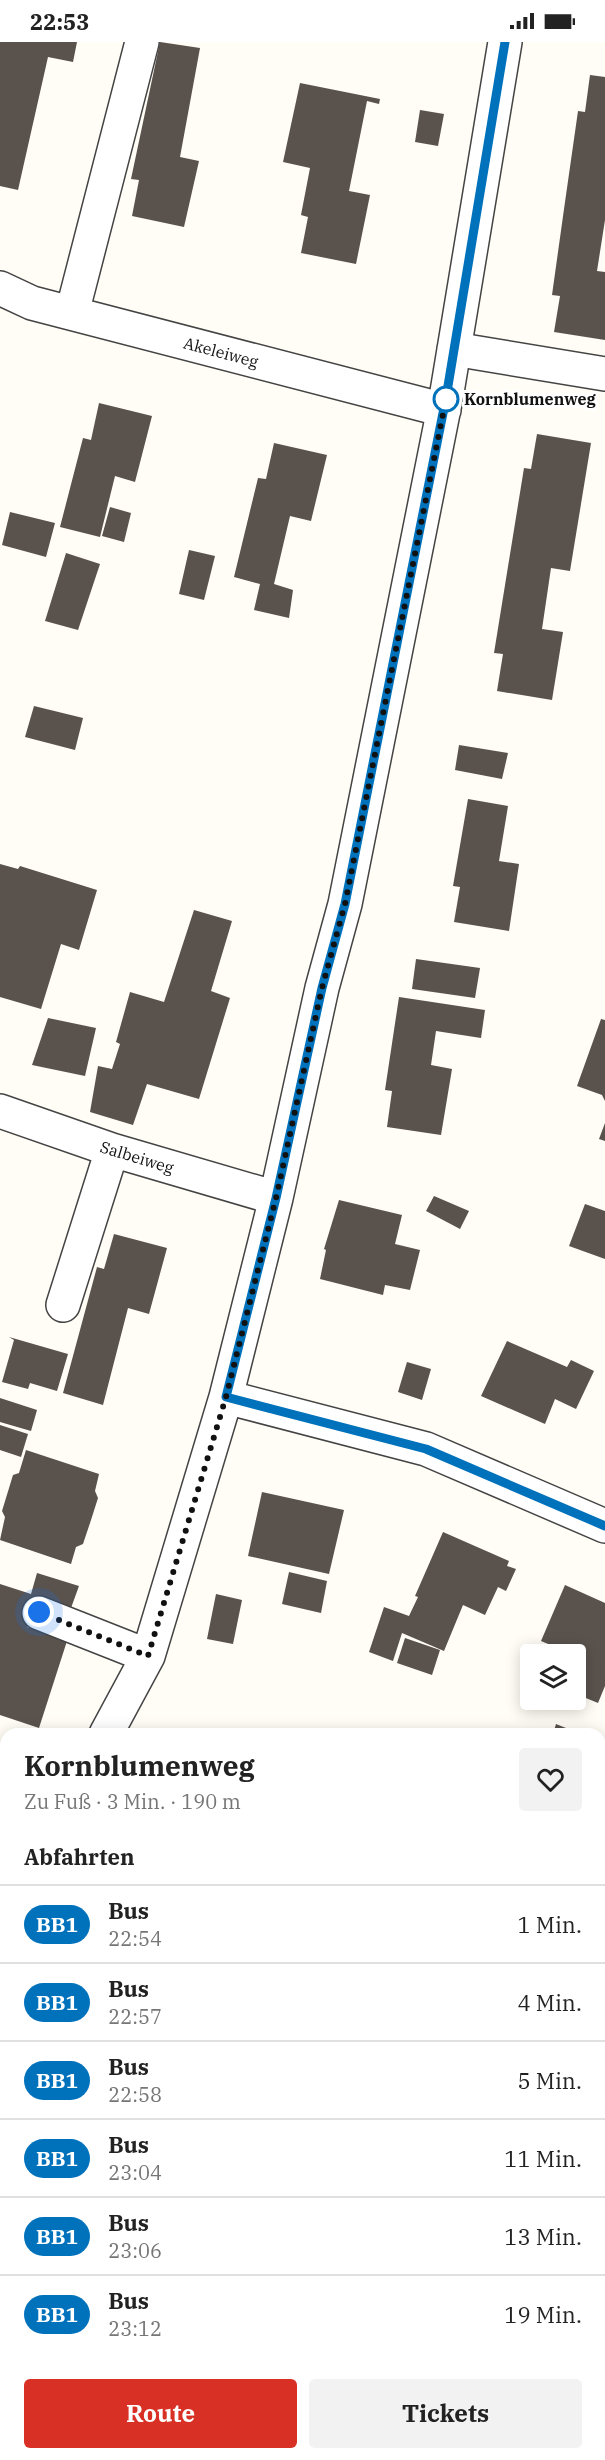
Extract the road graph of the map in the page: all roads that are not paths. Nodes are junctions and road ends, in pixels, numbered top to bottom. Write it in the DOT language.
graph roads {
  1 [pos="142,42"];
  2 [pos="505,42"];
  3 [pos="0,288"];
  4 [pos="72,313"];
  5 [pos="454,349"];
  6 [pos="605,374"];
  7 [pos="444,410"];
  8 [pos="0,1111"];
  9 [pos="112,1150"];
  10 [pos="276,1198"];
  11 [pos="63,1305"];
  12 [pos="226,1397"];
  13 [pos="605,1526"];
  14 [pos="39,1612"];
  15 [pos="148,1656"];
  16 [pos="109,1728"];
  1 -- 4 [label="street"];
  2 -- 5 [label="street"];
  3 -- 4 [label="street, Akeleiweg"];
  4 -- 7 [label="street, Akeleiweg"];
  5 -- 6 [label="street"];
  5 -- 7 [label="street"];
  7 -- 10 [label="street"];
  8 -- 9 [label="street, Salbeiweg"];
  9 -- 10 [label="street, Salbeiweg"];
  9 -- 11 [label="street"];
  10 -- 12 [label="street"];
  12 -- 13 [label="street"];
  12 -- 15 [label="street"];
  14 -- 15 [label="street"];
  15 -- 16 [label="street"];
}
